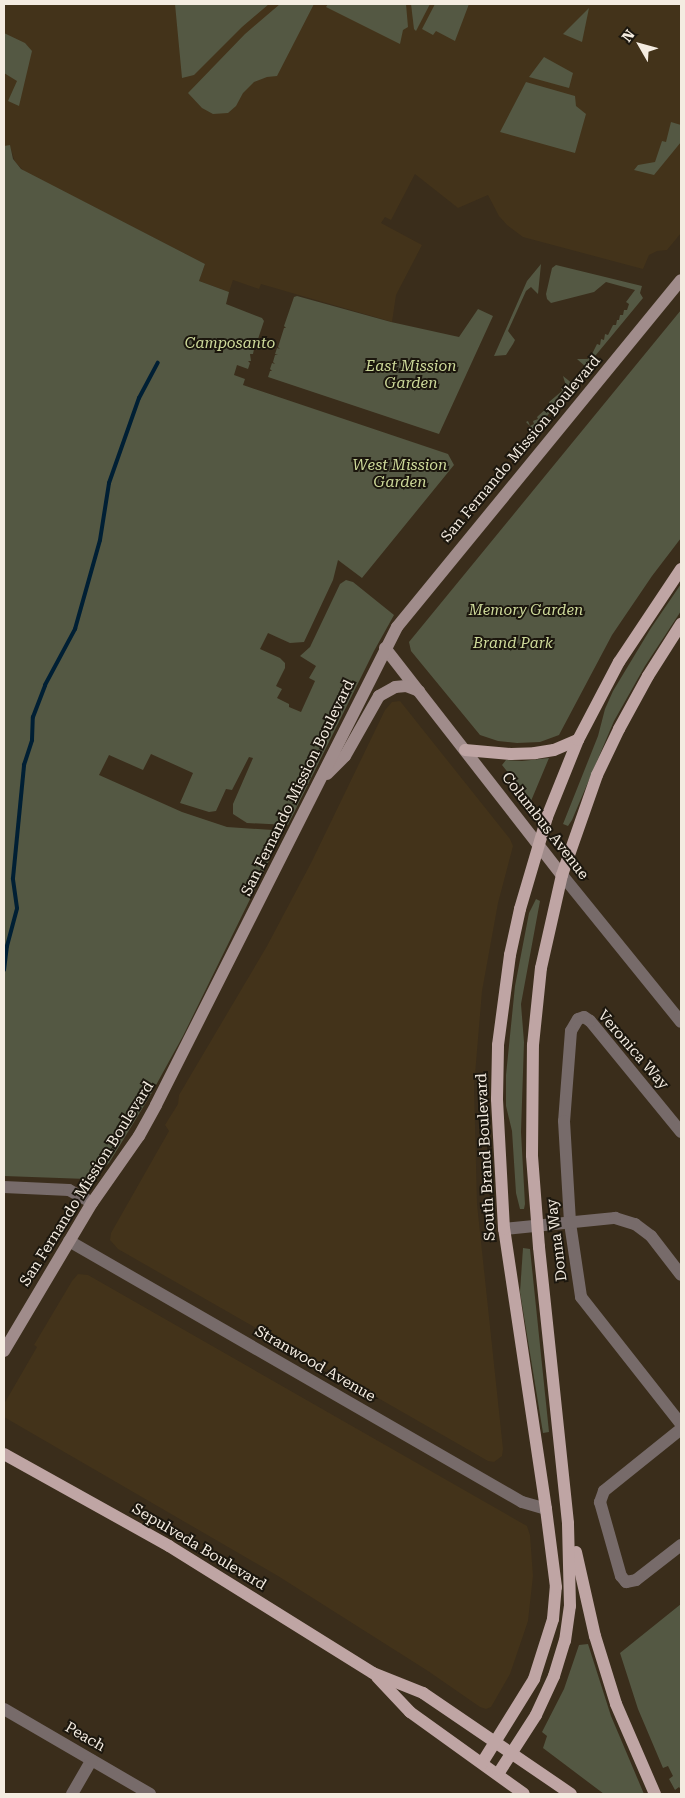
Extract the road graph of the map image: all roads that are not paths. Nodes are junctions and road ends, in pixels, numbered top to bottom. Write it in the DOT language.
graph roads {
  1 [pos="681,280"];
  2 [pos="681,569"];
  3 [pos="681,624"];
  4 [pos="386,648"];
  5 [pos="419,692"];
  6 [pos="578,740"];
  7 [pos="465,750"];
  8 [pos="320,780"];
  9 [pos="539,846"];
  10 [pos="562,875"];
  11 [pos="578,1018"];
  12 [pos="681,1022"];
  13 [pos="681,1132"];
  14 [pos="4,1187"];
  15 [pos="92,1203"];
  16 [pos="570,1223"];
  17 [pos="538,1226"];
  18 [pos="504,1229"];
  19 [pos="69,1241"];
  20 [pos="681,1275"];
  21 [pos="4,1352"];
  22 [pos="681,1424"];
  23 [pos="681,1428"];
  24 [pos="4,1454"];
  25 [pos="546,1509"];
  26 [pos="568,1523"];
  27 [pos="681,1544"];
  28 [pos="373,1673"];
  29 [pos="4,1710"];
  30 [pos="497,1742"];
  31 [pos="512,1753"];
  32 [pos="92,1760"];
  33 [pos="482,1763"];
  34 [pos="498,1774"];
  35 [pos="72,1794"];
  36 [pos="150,1794"];
  37 [pos="524,1794"];
  38 [pos="571,1794"];
  39 [pos="654,1794"];
  1 -- 4 [label="main road, San Fernando Mission Boulevard"];
  2 -- 6 [label="main road, South Brand Boulevard"];
  3 -- 10 [label="main road"];
  4 -- 5 [label="main road, Columbus Avenue"];
  4 -- 8 [label="main road, San Fernando Mission Boulevard"];
  5 -- 7 [label="main road, Columbus Avenue"];
  5 -- 8 [label="main road"];
  6 -- 7 [label="main road"];
  6 -- 9 [label="main road, South Brand Boulevard"];
  7 -- 9 [label="main road, Columbus Avenue"];
  8 -- 15 [label="main road, San Fernando Mission Boulevard"];
  9 -- 10 [label="main road, Columbus Avenue"];
  9 -- 18 [label="main road, South Brand Boulevard"];
  10 -- 12 [label="street, Columbus Avenue"];
  10 -- 17 [label="main road"];
  11 -- 13 [label="street, Veronica Way"];
  11 -- 16 [label="street, Donna Way"];
  14 -- 15 [label="street"];
  15 -- 19 [label="main road, San Fernando Mission Boulevard"];
  16 -- 17 [label="street"];
  16 -- 20 [label="street"];
  16 -- 22 [label="street, Donna Way"];
  17 -- 18 [label="street"];
  17 -- 26 [label="main road"];
  18 -- 25 [label="main road, South Brand Boulevard"];
  19 -- 21 [label="main road, San Fernando Mission Boulevard"];
  19 -- 25 [label="street, Stranwood Avenue"];
  23 -- 27 [label="street"];
  24 -- 28 [label="main road, Sepulveda Boulevard"];
  25 -- 30 [label="main road, South Brand Boulevard"];
  26 -- 31 [label="main road"];
  26 -- 39 [label="main road"];
  28 -- 30 [label="main road, Sepulveda Boulevard"];
  28 -- 33 [label="main road, Sepulveda Boulevard"];
  29 -- 32 [label="street, Peach"];
  30 -- 31 [label="main road, Sepulveda Boulevard"];
  30 -- 33 [label="main road, South Brand Boulevard"];
  31 -- 34 [label="main road"];
  31 -- 38 [label="main road, Sepulveda Boulevard"];
  32 -- 35 [label="street"];
  32 -- 36 [label="street, Peach"];
  33 -- 34 [label="main road, Sepulveda Boulevard"];
  34 -- 37 [label="main road, Sepulveda Boulevard"];
}
